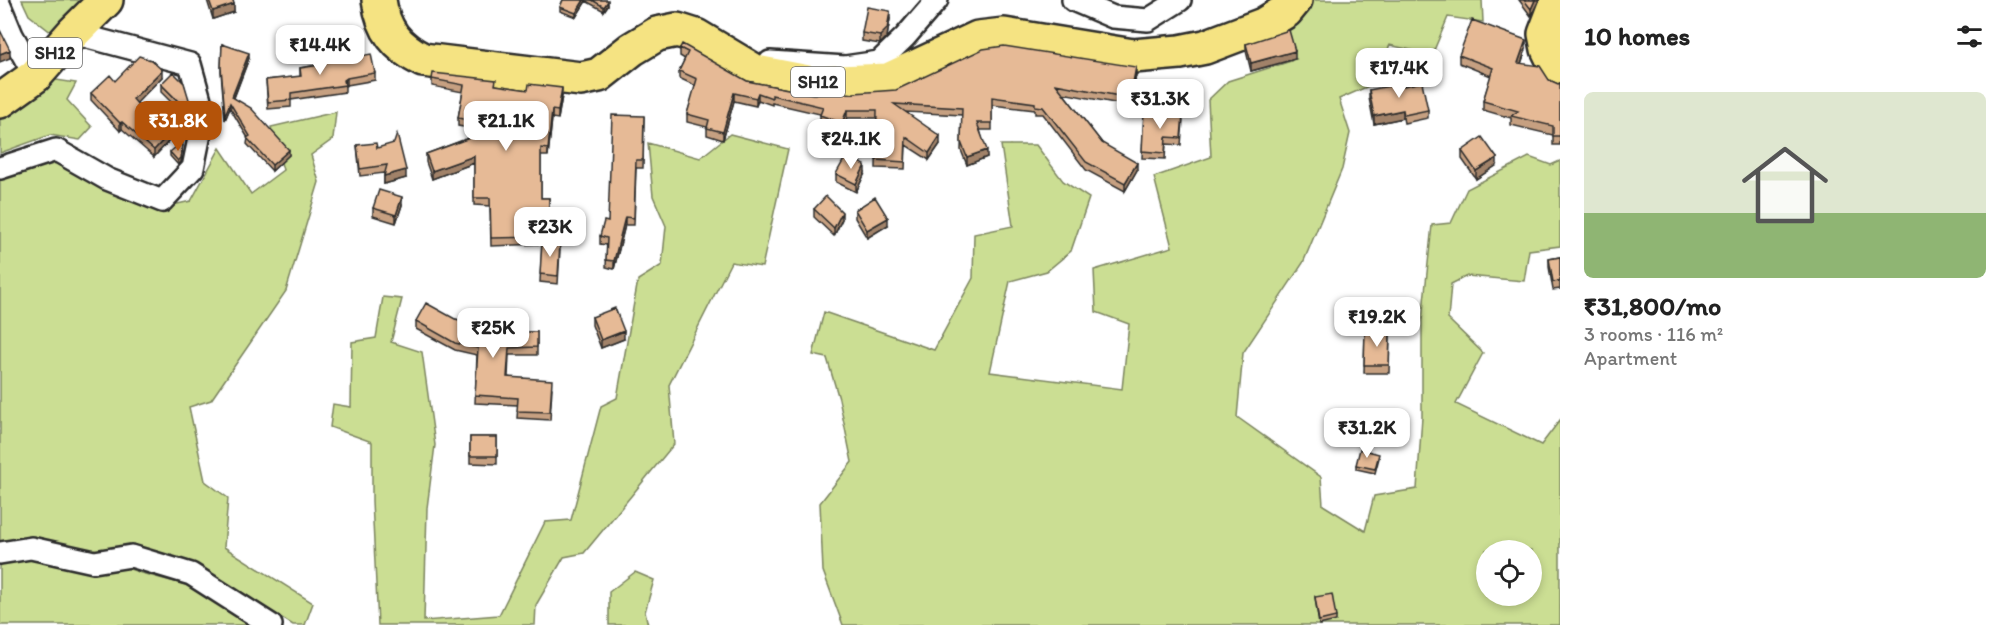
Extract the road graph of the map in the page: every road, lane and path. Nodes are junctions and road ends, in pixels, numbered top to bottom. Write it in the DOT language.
graph roads {
  1 [pos="106,0"];
  2 [pos="379,0"];
  3 [pos="937,0"];
  4 [pos="1073,0"];
  5 [pos="1180,0"];
  6 [pos="1295,0"];
  7 [pos="1558,0"];
  8 [pos="0,6"];
  9 [pos="73,33"];
  10 [pos="736,61"];
  11 [pos="1560,74"];
  12 [pos="35,76"];
  13 [pos="0,101"];
  14 [pos="0,168"];
  15 [pos="0,553"];
  16 [pos="271,625"];
  1 -- 9 [label="main road, SH12"];
  2 -- 10 [label="main road, SH12"];
  3 -- 10 [label="street"];
  4 -- 5 [label="street"];
  6 -- 10 [label="main road, SH12"];
  7 -- 11 [label="main road"];
  8 -- 12 [label="street"];
  9 -- 12 [label="main road, SH12"];
  9 -- 14 [label="street"];
  12 -- 13 [label="main road, SH12"];
  15 -- 16 [label="street"];
}
